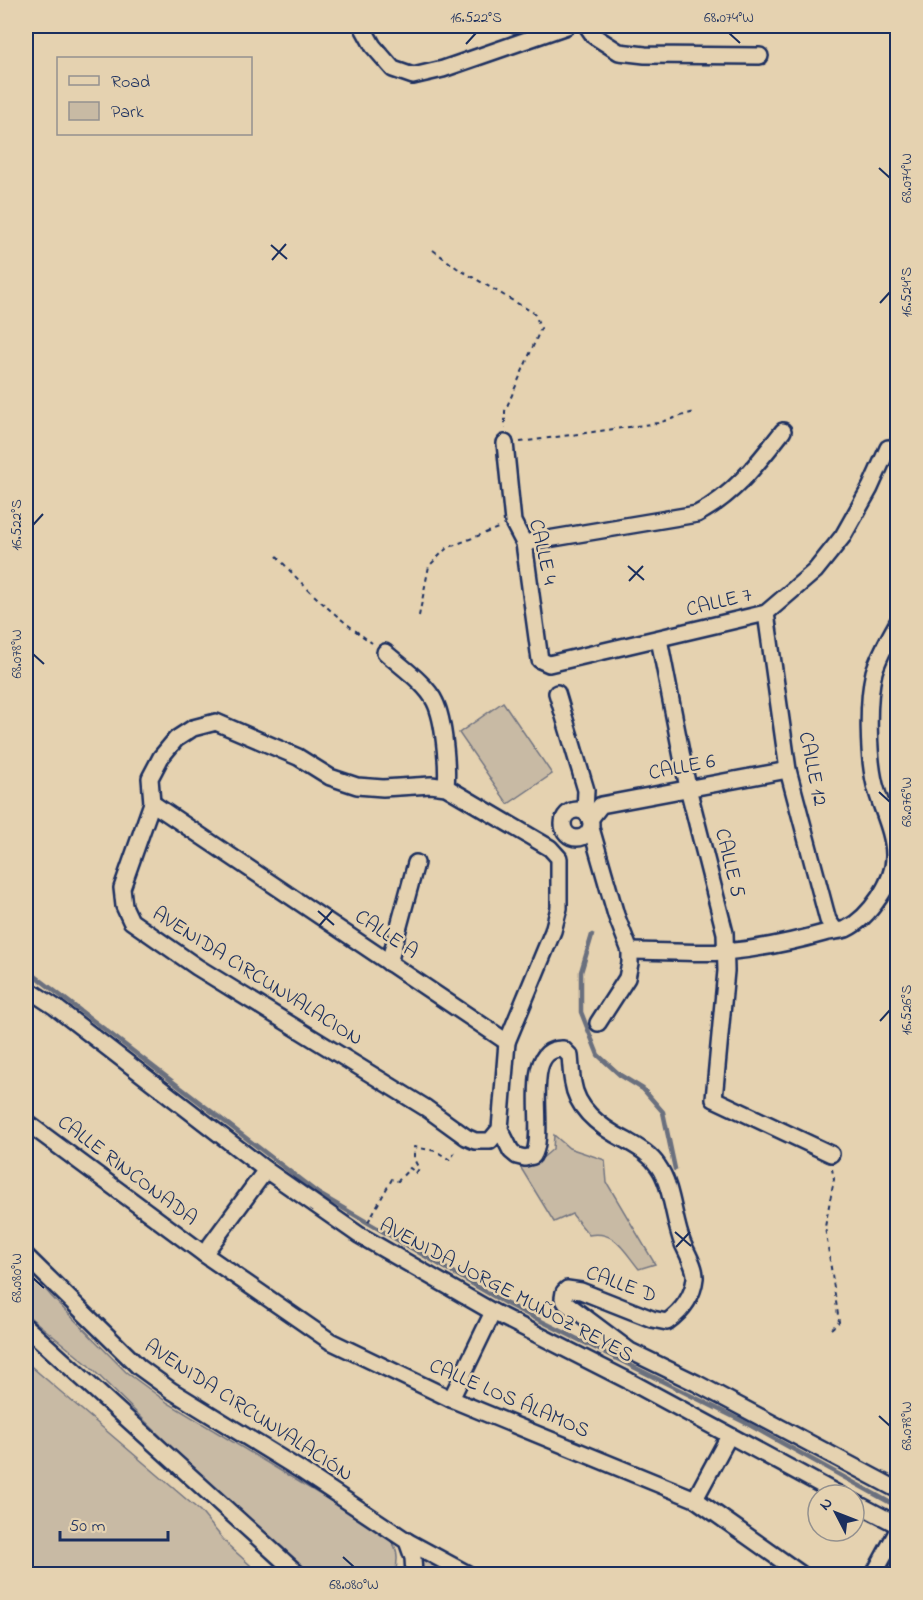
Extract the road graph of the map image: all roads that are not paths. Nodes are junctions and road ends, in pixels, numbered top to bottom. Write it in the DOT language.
graph roads {
  1 [pos="362,26"];
  2 [pos="567,26"];
  3 [pos="587,26"];
  4 [pos="760,56"];
  5 [pos="783,431"];
  6 [pos="505,443"];
  7 [pos="888,448"];
  8 [pos="524,543"];
  9 [pos="766,613"];
  10 [pos="897,622"];
  11 [pos="659,639"];
  12 [pos="385,652"];
  13 [pos="549,664"];
  14 [pos="557,693"];
  15 [pos="788,770"];
  16 [pos="446,786"];
  17 [pos="688,788"];
  18 [pos="152,803"];
  19 [pos="589,820"];
  20 [pos="566,832"];
  21 [pos="550,848"];
  22 [pos="416,863"];
  23 [pos="836,930"];
  24 [pos="630,951"];
  25 [pos="725,952"];
  26 [pos="389,963"];
  27 [pos="26,988"];
  28 [pos="598,1023"];
  29 [pos="507,1042"];
  30 [pos="26,1122"];
  31 [pos="501,1129"];
  32 [pos="831,1154"];
  33 [pos="266,1170"];
  34 [pos="204,1254"];
  35 [pos="26,1256"];
  36 [pos="493,1312"];
  37 [pos="26,1327"];
  38 [pos="630,1351"];
  39 [pos="452,1399"];
  40 [pos="729,1436"];
  41 [pos="817,1483"];
  42 [pos="897,1490"];
  43 [pos="696,1499"];
  44 [pos="866,1508"];
  45 [pos="897,1525"];
  46 [pos="897,1530"];
  47 [pos="407,1541"];
  48 [pos="298,1575"];
  49 [pos="414,1575"];
  50 [pos="468,1575"];
  51 [pos="801,1575"];
  52 [pos="874,1575"];
  1 -- 2 [label="street"];
  3 -- 4 [label="street"];
  5 -- 8 [label="street"];
  6 -- 8 [label="street, CALLE 4"];
  7 -- 9 [label="street, CALLE 7"];
  8 -- 13 [label="street, CALLE 4"];
  9 -- 11 [label="street, CALLE 7"];
  9 -- 15 [label="street, CALLE 12"];
  10 -- 23 [label="street"];
  11 -- 13 [label="street, CALLE 7"];
  11 -- 17 [label="street, CALLE 5"];
  12 -- 16 [label="street"];
  14 -- 19 [label="street"];
  15 -- 17 [label="street, CALLE 6"];
  15 -- 23 [label="street, CALLE 12"];
  16 -- 18 [label="street, AVENIDA CIRCUNVALACION"];
  16 -- 21 [label="street"];
  17 -- 19 [label="street, CALLE 6"];
  17 -- 25 [label="street, CALLE 5"];
  18 -- 26 [label="street, CALLE A"];
  18 -- 31 [label="street, AVENIDA CIRCUNVALACION"];
  19 -- 20 [label="street"];
  19 -- 20 [label="street"];
  19 -- 24 [label="street"];
  20 -- 21 [label="street"];
  21 -- 29 [label="street"];
  22 -- 26 [label="street"];
  23 -- 25 [label="street"];
  24 -- 25 [label="street"];
  24 -- 28 [label="street"];
  25 -- 32 [label="street, CALLE 5"];
  26 -- 29 [label="street, CALLE A"];
  27 -- 33 [label="street, AVENIDA JORGE MUÑOZ REYES"];
  29 -- 31 [label="street"];
  30 -- 34 [label="street, CALLE RINCONADA"];
  31 -- 38 [label="street, CALLE D"];
  33 -- 34 [label="street"];
  33 -- 36 [label="street, AVENIDA JORGE MUÑOZ REYES"];
  34 -- 39 [label="street, CALLE LOS ÁLAMOS"];
  35 -- 47 [label="street, AVENIDA CIRCUNVALACIÓN"];
  36 -- 39 [label="street"];
  36 -- 40 [label="street, AVENIDA JORGE MUÑOZ REYES"];
  37 -- 48 [label="street"];
  38 -- 42 [label="street, AVENIDA JORGE MUÑOZ REYES"];
  39 -- 43 [label="street, CALLE LOS ÁLAMOS"];
  40 -- 41 [label="street, AVENIDA JORGE MUÑOZ REYES"];
  40 -- 43 [label="street"];
  43 -- 51 [label="street, CALLE LOS ÁLAMOS"];
  44 -- 45 [label="street"];
  46 -- 52 [label="street"];
  47 -- 49 [label="street"];
  47 -- 50 [label="street, AVENIDA CIRCUNVALACIÓN"];
}
